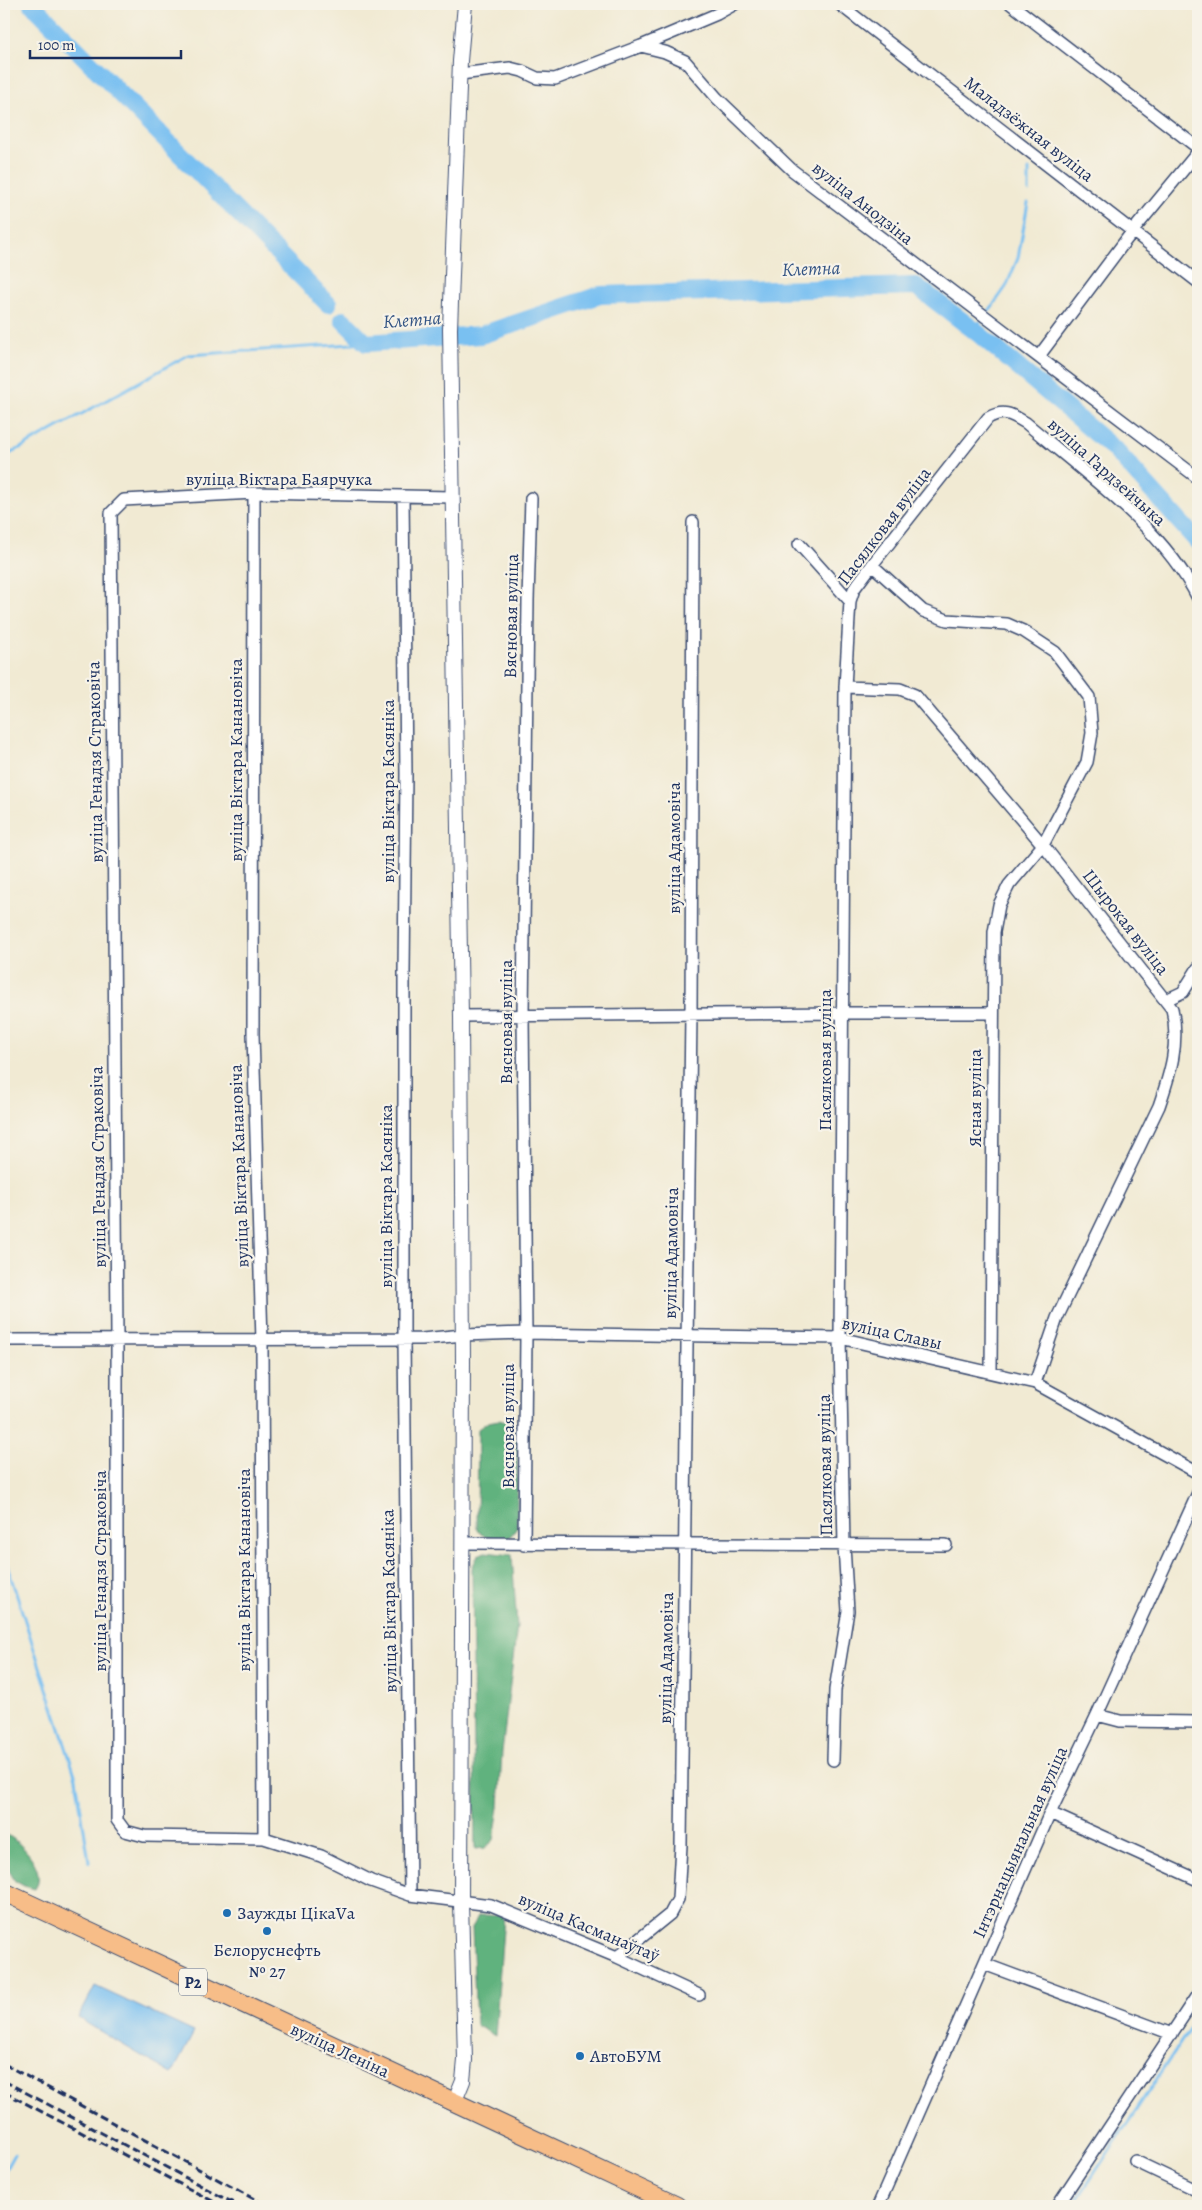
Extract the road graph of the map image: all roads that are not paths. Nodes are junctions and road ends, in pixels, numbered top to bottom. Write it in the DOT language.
graph roads {
  1 [pos="465,4"];
  2 [pos="735,4"];
  3 [pos="839,4"];
  4 [pos="1012,4"];
  5 [pos="641,46"];
  6 [pos="460,74"];
  7 [pos="1198,148"];
  8 [pos="1198,152"];
  9 [pos="1132,232"];
  10 [pos="1198,282"];
  11 [pos="1039,356"];
  12 [pos="998,412"];
  13 [pos="1198,478"];
  14 [pos="254,493"];
  15 [pos="404,497"];
  16 [pos="452,497"];
  17 [pos="531,498"];
  18 [pos="111,513"];
  19 [pos="693,522"];
  20 [pos="799,544"];
  21 [pos="872,565"];
  22 [pos="1198,598"];
  23 [pos="850,601"];
  24 [pos="845,687"];
  25 [pos="1044,842"];
  26 [pos="1198,968"];
  27 [pos="1166,1000"];
  28 [pos="842,1012"];
  29 [pos="691,1013"];
  30 [pos="992,1014"];
  31 [pos="523,1015"];
  32 [pos="461,1016"];
  33 [pos="526,1333"];
  34 [pos="463,1335"];
  35 [pos="688,1336"];
  36 [pos="840,1338"];
  37 [pos="118,1339"];
  38 [pos="4,1340"];
  39 [pos="404,1340"];
  40 [pos="262,1341"];
  41 [pos="991,1372"];
  42 [pos="1035,1383"];
  43 [pos="1198,1473"];
  44 [pos="1198,1493"];
  45 [pos="463,1543"];
  46 [pos="685,1544"];
  47 [pos="524,1545"];
  48 [pos="946,1545"];
  49 [pos="844,1546"];
  50 [pos="1097,1715"];
  51 [pos="1198,1722"];
  52 [pos="833,1760"];
  53 [pos="1050,1813"];
  54 [pos="117,1820"];
  55 [pos="264,1838"];
  56 [pos="1198,1880"];
  57 [pos="4,1892"];
  58 [pos="410,1895"];
  59 [pos="461,1902"];
  60 [pos="618,1957"];
  61 [pos="984,1964"];
  62 [pos="1198,1994"];
  63 [pos="699,1995"];
  64 [pos="1172,2034"];
  65 [pos="454,2103"];
  66 [pos="1136,2161"];
  67 [pos="1198,2191"];
  68 [pos="677,2206"];
  69 [pos="878,2206"];
  70 [pos="1057,2206"];
  1 -- 6 [label="street"];
  2 -- 5 [label="street"];
  3 -- 9 [label="street, Маладзёжная вуліца"];
  4 -- 7 [label="street"];
  5 -- 6 [label="street"];
  5 -- 11 [label="street, вуліца Анодзіна"];
  6 -- 16 [label="street"];
  8 -- 9 [label="street"];
  9 -- 10 [label="street, Маладзёжная вуліца"];
  9 -- 11 [label="street"];
  11 -- 13 [label="street, вуліца Анодзіна"];
  12 -- 21 [label="street, Пасялковая вуліца"];
  12 -- 22 [label="street, вуліца Гардзейчыка"];
  14 -- 15 [label="street, вуліца Віктара Баярчука"];
  14 -- 18 [label="street, вуліца Віктара Баярчука"];
  14 -- 40 [label="street, вуліца Віктара Канановіча"];
  15 -- 16 [label="street, вуліца Віктара Баярчука"];
  15 -- 39 [label="street, вуліца Віктара Касяніка"];
  16 -- 32 [label="street"];
  17 -- 31 [label="street, Вясновая вуліца"];
  18 -- 37 [label="street, вуліца Генадзя Страковіча"];
  19 -- 29 [label="street, вуліца Адамовіча"];
  20 -- 23 [label="street"];
  21 -- 23 [label="street, Пасялковая вуліца"];
  21 -- 25 [label="street"];
  23 -- 24 [label="street, Пасялковая вуліца"];
  24 -- 25 [label="street, Шырокая вуліца"];
  24 -- 28 [label="street, Пасялковая вуліца"];
  25 -- 27 [label="street, Шырокая вуліца"];
  25 -- 30 [label="street, Ясная вуліца"];
  26 -- 27 [label="street"];
  27 -- 42 [label="street, Шырокая вуліца"];
  28 -- 29 [label="street"];
  28 -- 30 [label="street"];
  28 -- 36 [label="street, Пасялковая вуліца"];
  29 -- 31 [label="street"];
  29 -- 35 [label="street, вуліца Адамовіча"];
  30 -- 41 [label="street, Ясная вуліца"];
  31 -- 32 [label="street"];
  31 -- 33 [label="street, Вясновая вуліца"];
  32 -- 34 [label="street"];
  33 -- 34 [label="street, вуліца Славы"];
  33 -- 35 [label="street, вуліца Славы"];
  33 -- 47 [label="street, Вясновая вуліца"];
  34 -- 39 [label="street, вуліца Славы"];
  34 -- 45 [label="street"];
  35 -- 36 [label="street, вуліца Славы"];
  35 -- 46 [label="street, вуліца Адамовіча"];
  36 -- 41 [label="street, вуліца Славы"];
  36 -- 49 [label="street, Пасялковая вуліца"];
  37 -- 38 [label="street, вуліца Славы"];
  37 -- 40 [label="street, вуліца Славы"];
  37 -- 54 [label="street, вуліца Генадзя Страковіча"];
  39 -- 40 [label="street, вуліца Славы"];
  39 -- 58 [label="street, вуліца Віктара Касяніка"];
  40 -- 55 [label="street, вуліца Віктара Канановіча"];
  41 -- 42 [label="street, вуліца Славы"];
  42 -- 43 [label="street, вуліца Славы"];
  44 -- 50 [label="street, Інтэрнацыянальная вуліца"];
  45 -- 47 [label="street"];
  45 -- 59 [label="street"];
  46 -- 47 [label="street"];
  46 -- 49 [label="street"];
  46 -- 60 [label="street, вуліца Адамовіча"];
  48 -- 49 [label="street"];
  49 -- 52 [label="street, Пасялковая вуліца"];
  50 -- 51 [label="street"];
  50 -- 53 [label="street, Інтэрнацыянальная вуліца"];
  53 -- 56 [label="street"];
  53 -- 61 [label="street, Інтэрнацыянальная вуліца"];
  54 -- 55 [label="street, вуліца Касманаўтаў"];
  55 -- 58 [label="street, вуліца Касманаўтаў"];
  57 -- 65 [label="main road, вуліца Леніна / Р2"];
  58 -- 59 [label="street, вуліца Касманаўтаў"];
  59 -- 60 [label="street, вуліца Касманаўтаў"];
  59 -- 65 [label="street"];
  60 -- 63 [label="street, вуліца Касманаўтаў"];
  61 -- 64 [label="street"];
  61 -- 69 [label="street, Інтэрнацыянальная вуліца"];
  62 -- 64 [label="street"];
  64 -- 70 [label="street"];
  65 -- 68 [label="main road, вуліца Леніна / Р2"];
  66 -- 67 [label="street"];
}
